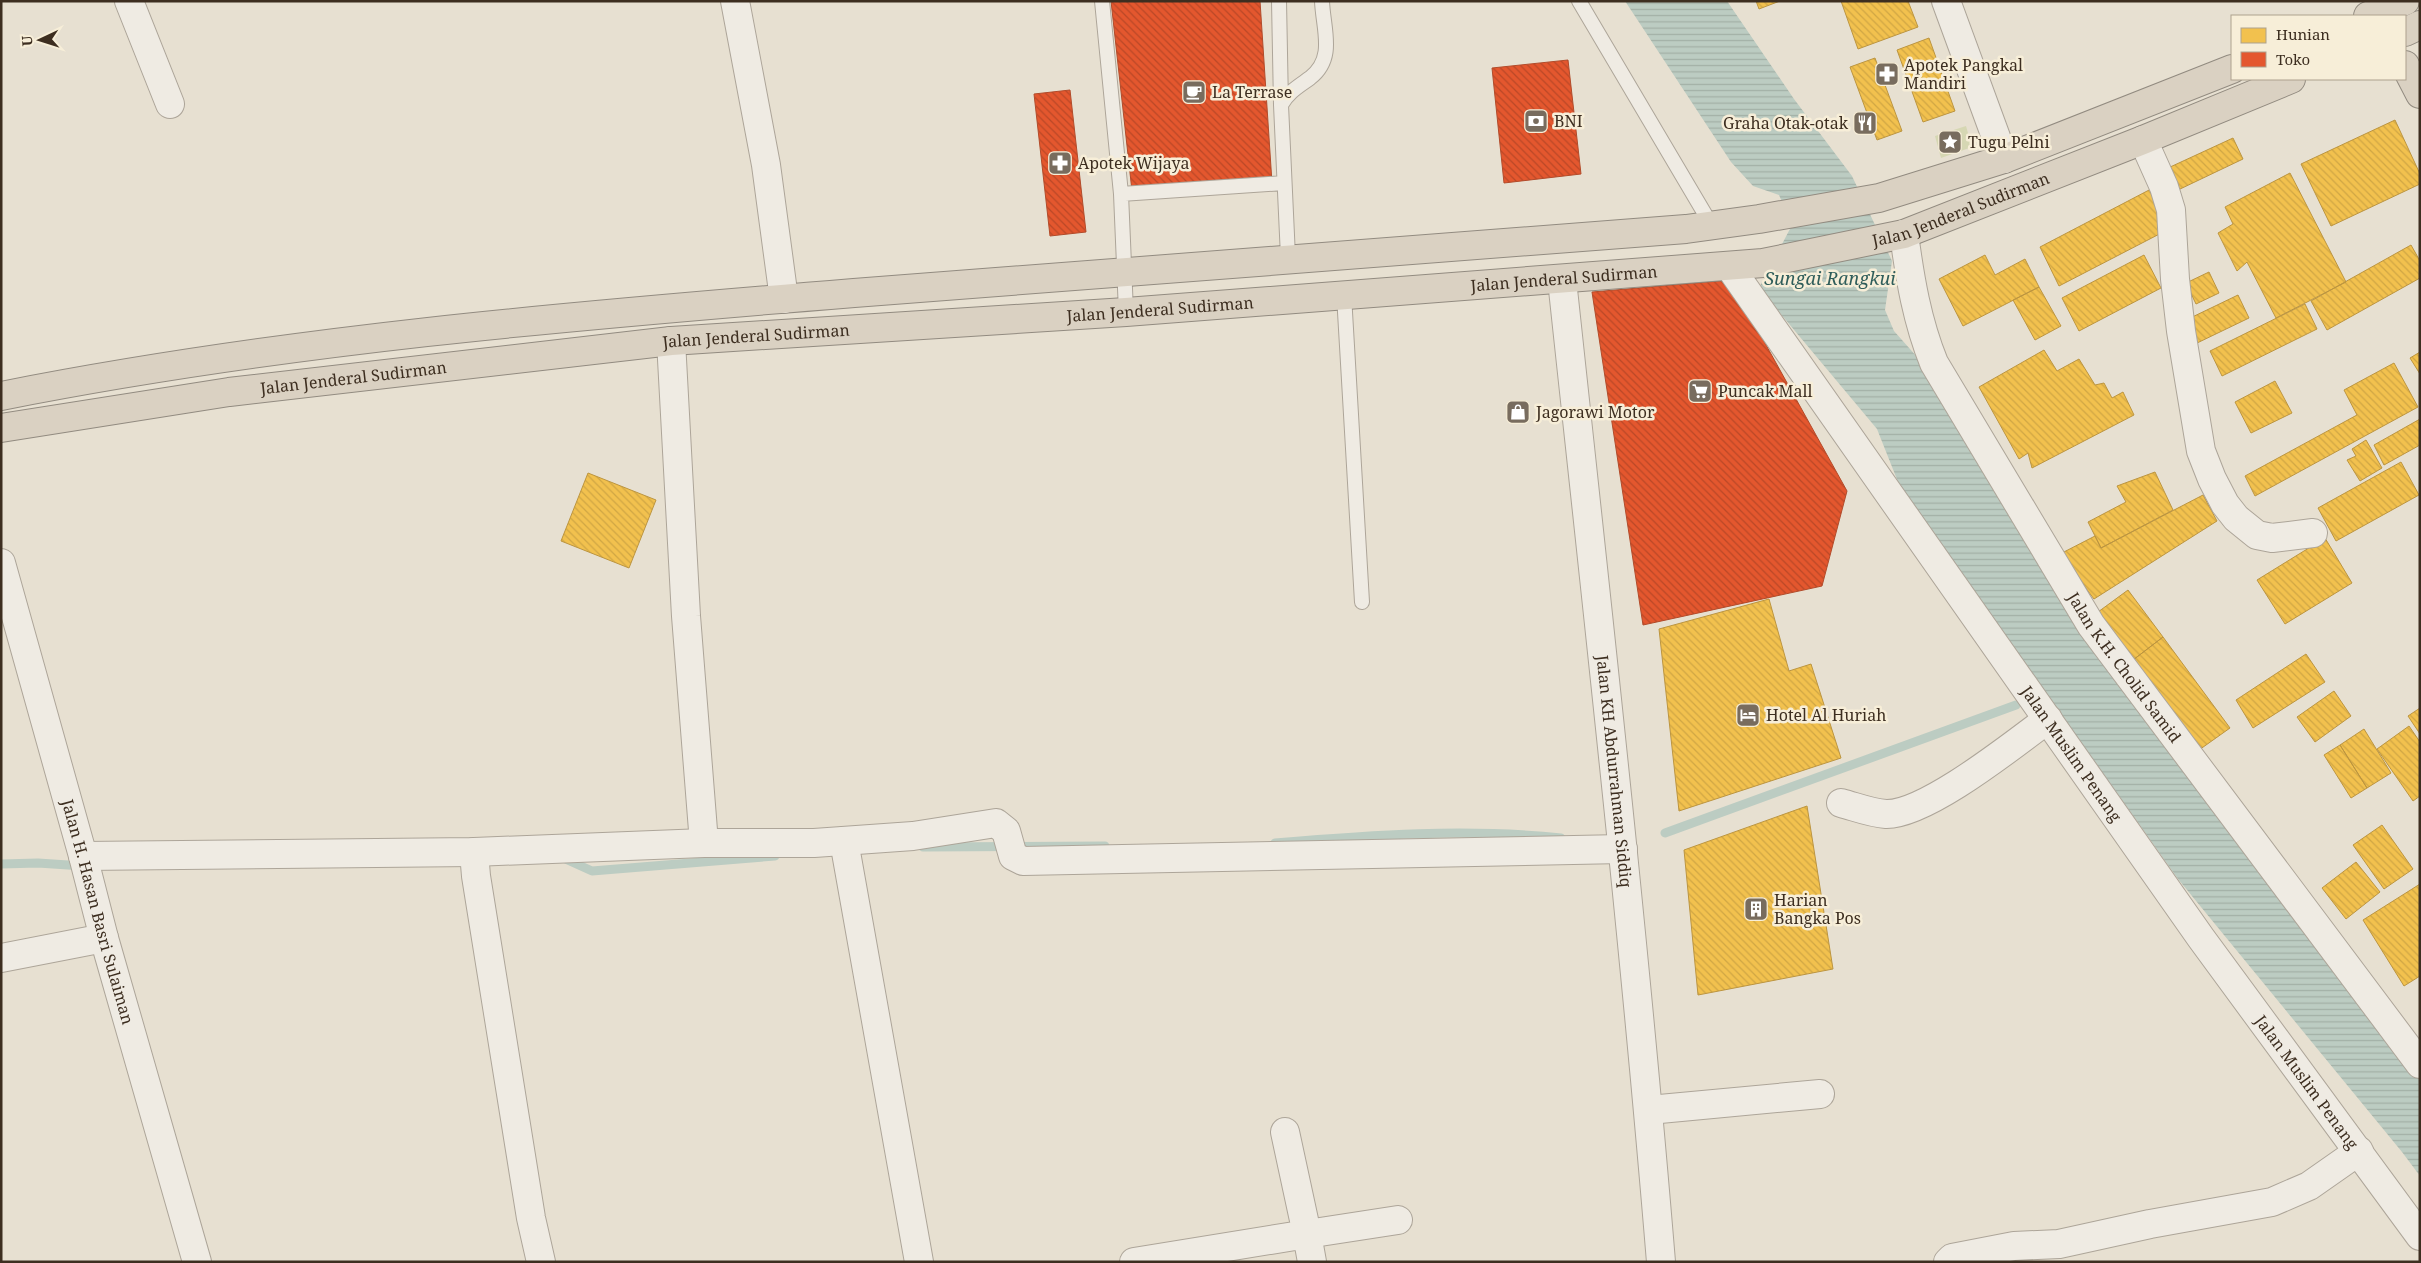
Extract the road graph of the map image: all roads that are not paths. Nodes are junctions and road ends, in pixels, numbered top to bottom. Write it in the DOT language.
graph roads {
  1 [pos="129,1"];
  2 [pos="734,1"];
  3 [pos="1102,1"];
  4 [pos="1279,1"];
  5 [pos="1322,1"];
  6 [pos="1579,1"];
  7 [pos="1946,1"];
  8 [pos="2405,1"];
  9 [pos="2374,10"];
  10 [pos="2420,25"];
  11 [pos="2406,32"];
  12 [pos="2406,66"];
  13 [pos="2231,69"];
  14 [pos="2289,80"];
  15 [pos="2420,94"];
  16 [pos="170,104"];
  17 [pos="1281,105"];
  18 [pos="2143,140"];
  19 [pos="2004,159"];
  20 [pos="1284,183"];
  21 [pos="1121,194"];
  22 [pos="1712,226"];
  23 [pos="1898,235"];
  24 [pos="1288,257"];
  25 [pos="1729,266"];
  26 [pos="1124,270"];
  27 [pos="1562,280"];
  28 [pos="1344,295"];
  29 [pos="784,299"];
  30 [pos="1126,312"];
  31 [pos="671,341"];
  32 [pos="1,396"];
  33 [pos="1,428"];
  34 [pos="2313,533"];
  35 [pos="1,563"];
  36 [pos="1362,602"];
  37 [pos="2048,718"];
  38 [pos="1841,803"];
  39 [pos="704,843"];
  40 [pos="1622,849"];
  41 [pos="845,852"];
  42 [pos="475,862"];
  43 [pos="85,865"];
  44 [pos="104,938"];
  45 [pos="1,958"];
  46 [pos="2420,1064"];
  47 [pos="1820,1094"];
  48 [pos="1648,1110"];
  49 [pos="1284,1132"];
  50 [pos="2359,1152"];
  51 [pos="1398,1220"];
  52 [pos="1307,1234"];
  53 [pos="2420,1236"];
  54 [pos="197,1262"];
  55 [pos="541,1262"];
  56 [pos="919,1262"];
  57 [pos="1134,1262"];
  58 [pos="1312,1262"];
  59 [pos="1661,1262"];
  60 [pos="1948,1262"];
  1 -- 16 [label="street"];
  2 -- 29 [label="street"];
  3 -- 21 [label="lane"];
  4 -- 17 [label="lane"];
  5 -- 17 [label="lane"];
  6 -- 22 [label="lane"];
  7 -- 19 [label="street"];
  8 -- 9 [label="highway"];
  10 -- 11 [label="highway"];
  12 -- 15 [label="highway"];
  13 -- 19 [label="highway, Jalan Jenderal Sudirman"];
  14 -- 18 [label="highway, Jalan Jenderal Sudirman"];
  17 -- 20 [label="lane"];
  18 -- 23 [label="highway, Jalan Jenderal Sudirman"];
  18 -- 34 [label="street"];
  19 -- 22 [label="highway, Jalan Jenderal Sudirman"];
  20 -- 21 [label="lane"];
  20 -- 24 [label="lane"];
  21 -- 26 [label="lane"];
  22 -- 24 [label="highway, Jalan Jenderal Sudirman"];
  23 -- 25 [label="highway, Jalan Jenderal Sudirman"];
  23 -- 46 [label="street, Jalan K.H. Cholid Samid"];
  24 -- 26 [label="highway, Jalan Jenderal Sudirman"];
  25 -- 27 [label="highway, Jalan Jenderal Sudirman"];
  25 -- 37 [label="street, Jalan Muslim Penang"];
  26 -- 29 [label="highway, Jalan Jenderal Sudirman"];
  26 -- 30 [label="lane"];
  27 -- 28 [label="highway, Jalan Jenderal Sudirman"];
  27 -- 40 [label="street, Jalan KH Abdurrahman Siddiq"];
  28 -- 30 [label="highway, Jalan Jenderal Sudirman"];
  28 -- 36 [label="lane"];
  29 -- 32 [label="highway, Jalan Jenderal Sudirman"];
  30 -- 31 [label="highway, Jalan Jenderal Sudirman"];
  31 -- 33 [label="highway, Jalan Jenderal Sudirman"];
  31 -- 39 [label="street"];
  35 -- 43 [label="street, Jalan H. Hasan Basri Sulaiman"];
  37 -- 38 [label="street"];
  37 -- 50 [label="street, Jalan Muslim Penang"];
  39 -- 41 [label="street"];
  39 -- 42 [label="street"];
  40 -- 41 [label="street"];
  40 -- 48 [label="street, Jalan KH Abdurrahman Siddiq"];
  41 -- 56 [label="street"];
  42 -- 43 [label="street"];
  42 -- 55 [label="street"];
  43 -- 44 [label="street, Jalan H. Hasan Basri Sulaiman"];
  44 -- 45 [label="street"];
  44 -- 54 [label="street, Jalan H. Hasan Basri Sulaiman"];
  47 -- 48 [label="street"];
  48 -- 59 [label="street, Jalan KH Abdurrahman Siddiq"];
  49 -- 52 [label="street"];
  50 -- 53 [label="street, Jalan Muslim Penang"];
  50 -- 60 [label="street"];
  51 -- 52 [label="street"];
  52 -- 57 [label="street"];
  52 -- 58 [label="street"];
}
